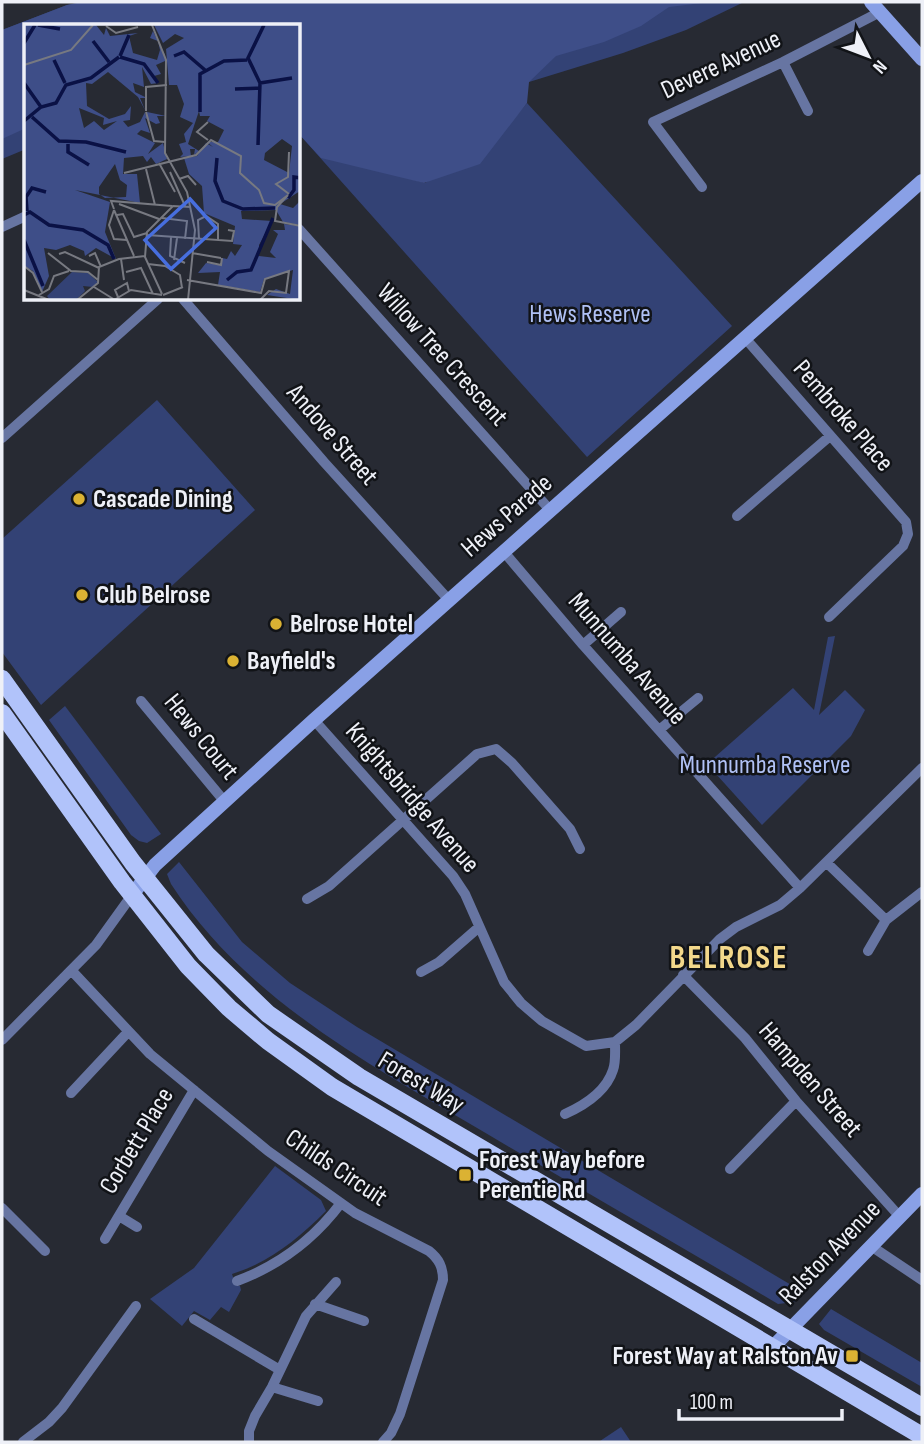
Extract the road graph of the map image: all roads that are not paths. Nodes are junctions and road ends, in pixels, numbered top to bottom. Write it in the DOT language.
graph roads {
  1 [pos="874,4"];
  2 [pos="922,59"];
  3 [pos="783,62"];
  4 [pos="808,111"];
  5 [pos="922,181"];
  6 [pos="702,187"];
  7 [pos="24,217"];
  8 [pos="2,227"];
  9 [pos="301,231"];
  10 [pos="156,301"];
  11 [pos="185,301"];
  12 [pos="745,338"];
  13 [pos="830,436"];
  14 [pos="2,438"];
  15 [pos="551,511"];
  16 [pos="737,516"];
  17 [pos="504,552"];
  18 [pos="448,600"];
  19 [pos="621,612"];
  20 [pos="829,617"];
  21 [pos="583,645"];
  22 [pos="2,679"];
  23 [pos="698,698"];
  24 [pos="141,701"];
  25 [pos="2,713"];
  26 [pos="314,720"];
  27 [pos="659,730"];
  28 [pos="922,768"];
  29 [pos="225,802"];
  30 [pos="403,820"];
  31 [pos="580,849"];
  32 [pos="827,863"];
  33 [pos="144,877"];
  34 [pos="800,888"];
  35 [pos="922,891"];
  36 [pos="132,895"];
  37 [pos="307,899"];
  38 [pos="886,920"];
  39 [pos="478,928"];
  40 [pos="868,951"];
  41 [pos="72,971"];
  42 [pos="421,972"];
  43 [pos="683,975"];
  44 [pos="128,1032"];
  45 [pos="2,1040"];
  46 [pos="615,1042"];
  47 [pos="194,1090"];
  48 [pos="71,1093"];
  49 [pos="796,1101"];
  50 [pos="565,1114"];
  51 [pos="730,1169"];
  52 [pos="922,1194"];
  53 [pos="341,1203"];
  54 [pos="2,1208"];
  55 [pos="119,1216"];
  56 [pos="900,1217"];
  57 [pos="137,1227"];
  58 [pos="105,1239"];
  59 [pos="871,1246"];
  60 [pos="45,1251"];
  61 [pos="922,1280"];
  62 [pos="237,1281"];
  63 [pos="337,1282"];
  64 [pos="315,1304"];
  65 [pos="136,1306"];
  66 [pos="194,1319"];
  67 [pos="364,1321"];
  68 [pos="789,1330"];
  69 [pos="773,1347"];
  70 [pos="280,1370"];
  71 [pos="272,1387"];
  72 [pos="318,1401"];
  73 [pos="922,1407"];
  74 [pos="922,1436"];
  75 [pos="23,1442"];
  76 [pos="249,1442"];
  77 [pos="383,1442"];
  1 -- 2 [label="street"];
  1 -- 3 [label="street, Devere Avenue"];
  3 -- 4 [label="street"];
  3 -- 6 [label="street, Devere Avenue"];
  5 -- 12 [label="street, Hews Parade"];
  7 -- 8 [label="street"];
  9 -- 15 [label="street, Willow Tree Crescent"];
  10 -- 14 [label="street"];
  11 -- 18 [label="street, Andove Street"];
  12 -- 13 [label="street, Pembroke Place"];
  12 -- 15 [label="street, Hews Parade"];
  13 -- 16 [label="street"];
  13 -- 20 [label="street, Pembroke Place"];
  15 -- 17 [label="street, Hews Parade"];
  17 -- 18 [label="street, Hews Parade"];
  17 -- 21 [label="street, Munnumba Avenue"];
  18 -- 26 [label="street, Hews Parade"];
  19 -- 21 [label="street"];
  21 -- 27 [label="street, Munnumba Avenue"];
  22 -- 33 [label="main road, Forest Way"];
  23 -- 27 [label="street"];
  24 -- 29 [label="street, Hews Court"];
  25 -- 36 [label="main road, Forest Way"];
  26 -- 29 [label="street, Hews Parade"];
  26 -- 30 [label="street, Knightsbridge Avenue"];
  27 -- 34 [label="street, Munnumba Avenue"];
  28 -- 32 [label="street"];
  29 -- 33 [label="street, Hews Parade"];
  30 -- 31 [label="street"];
  30 -- 37 [label="street"];
  30 -- 39 [label="street, Knightsbridge Avenue"];
  32 -- 34 [label="street"];
  32 -- 38 [label="street"];
  33 -- 36 [label="street, Hews Parade"];
  33 -- 68 [label="main road, Forest Way"];
  34 -- 43 [label="street"];
  35 -- 38 [label="street"];
  36 -- 41 [label="street"];
  36 -- 69 [label="main road, Forest Way"];
  38 -- 40 [label="street"];
  39 -- 42 [label="street"];
  39 -- 46 [label="street, Knightsbridge Avenue"];
  41 -- 44 [label="street, Childs Circuit"];
  41 -- 45 [label="street"];
  43 -- 46 [label="street"];
  43 -- 49 [label="street, Hampden Street"];
  44 -- 47 [label="street, Childs Circuit"];
  44 -- 48 [label="street"];
  46 -- 50 [label="street"];
  47 -- 53 [label="street, Childs Circuit"];
  47 -- 55 [label="street, Corbett Place"];
  49 -- 51 [label="street"];
  49 -- 56 [label="street, Hampden Street"];
  52 -- 56 [label="street, Ralston Avenue"];
  53 -- 62 [label="street"];
  53 -- 77 [label="street, Childs Circuit"];
  54 -- 60 [label="street"];
  55 -- 57 [label="street, Corbett Place"];
  55 -- 58 [label="street, Corbett Place"];
  56 -- 59 [label="street, Ralston Avenue"];
  59 -- 61 [label="street"];
  59 -- 68 [label="street, Ralston Avenue"];
  63 -- 64 [label="street"];
  64 -- 67 [label="street"];
  64 -- 70 [label="street"];
  65 -- 75 [label="street"];
  66 -- 70 [label="street"];
  68 -- 69 [label="street, Ralston Avenue"];
  68 -- 73 [label="main road, Forest Way"];
  69 -- 74 [label="main road, Forest Way"];
  70 -- 71 [label="street"];
  71 -- 72 [label="street"];
  71 -- 76 [label="street"];
}
